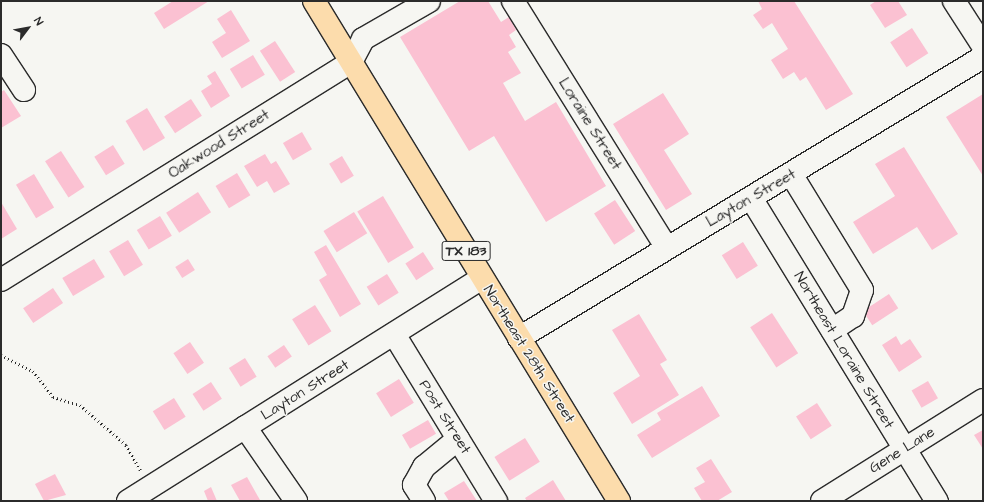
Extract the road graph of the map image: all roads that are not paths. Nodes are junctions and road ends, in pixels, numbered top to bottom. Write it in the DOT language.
graph roads {
  1 [pos="314,1"];
  2 [pos="429,1"];
  3 [pos="513,1"];
  4 [pos="954,1"];
  5 [pos="983,46"];
  6 [pos="1,55"];
  7 [pos="983,57"];
  8 [pos="351,62"];
  9 [pos="24,90"];
  10 [pos="791,174"];
  11 [pos="751,198"];
  12 [pos="666,247"];
  13 [pos="482,278"];
  14 [pos="1,280"];
  15 [pos="832,330"];
  16 [pos="394,334"];
  17 [pos="519,338"];
  18 [pos="983,400"];
  19 [pos="245,427"];
  20 [pos="458,439"];
  21 [pos="903,448"];
  22 [pos="128,501"];
  23 [pos="296,501"];
  24 [pos="424,501"];
  25 [pos="496,501"];
  26 [pos="619,501"];
  27 [pos="822,501"];
  28 [pos="937,501"];
  1 -- 8 [label="main road, Northeast 28th Street / TX 183"];
  2 -- 8 [label="street"];
  3 -- 12 [label="street, Loraine Street"];
  4 -- 5 [label="street"];
  6 -- 9 [label="street"];
  7 -- 10 [label="street, Layton Street"];
  8 -- 13 [label="main road, Northeast 28th Street / TX 183"];
  8 -- 14 [label="street, Oakwood Street"];
  10 -- 11 [label="street, Layton Street"];
  10 -- 15 [label="street"];
  11 -- 12 [label="street, Layton Street"];
  11 -- 15 [label="street, Northeast Loraine Street"];
  12 -- 17 [label="street, Layton Street"];
  13 -- 16 [label="street, Layton Street"];
  13 -- 17 [label="main road, Northeast 28th Street / TX 183"];
  15 -- 21 [label="street, Northeast Loraine Street"];
  16 -- 19 [label="street, Layton Street"];
  16 -- 20 [label="street, Post Street"];
  17 -- 26 [label="main road, Northeast 28th Street / TX 183"];
  18 -- 21 [label="street, Gene Lane"];
  19 -- 22 [label="street, Layton Street"];
  19 -- 23 [label="street"];
  20 -- 24 [label="street"];
  20 -- 25 [label="street, Post Street"];
  21 -- 27 [label="street, Gene Lane"];
  21 -- 28 [label="street, Northeast Loraine Street"];
}
